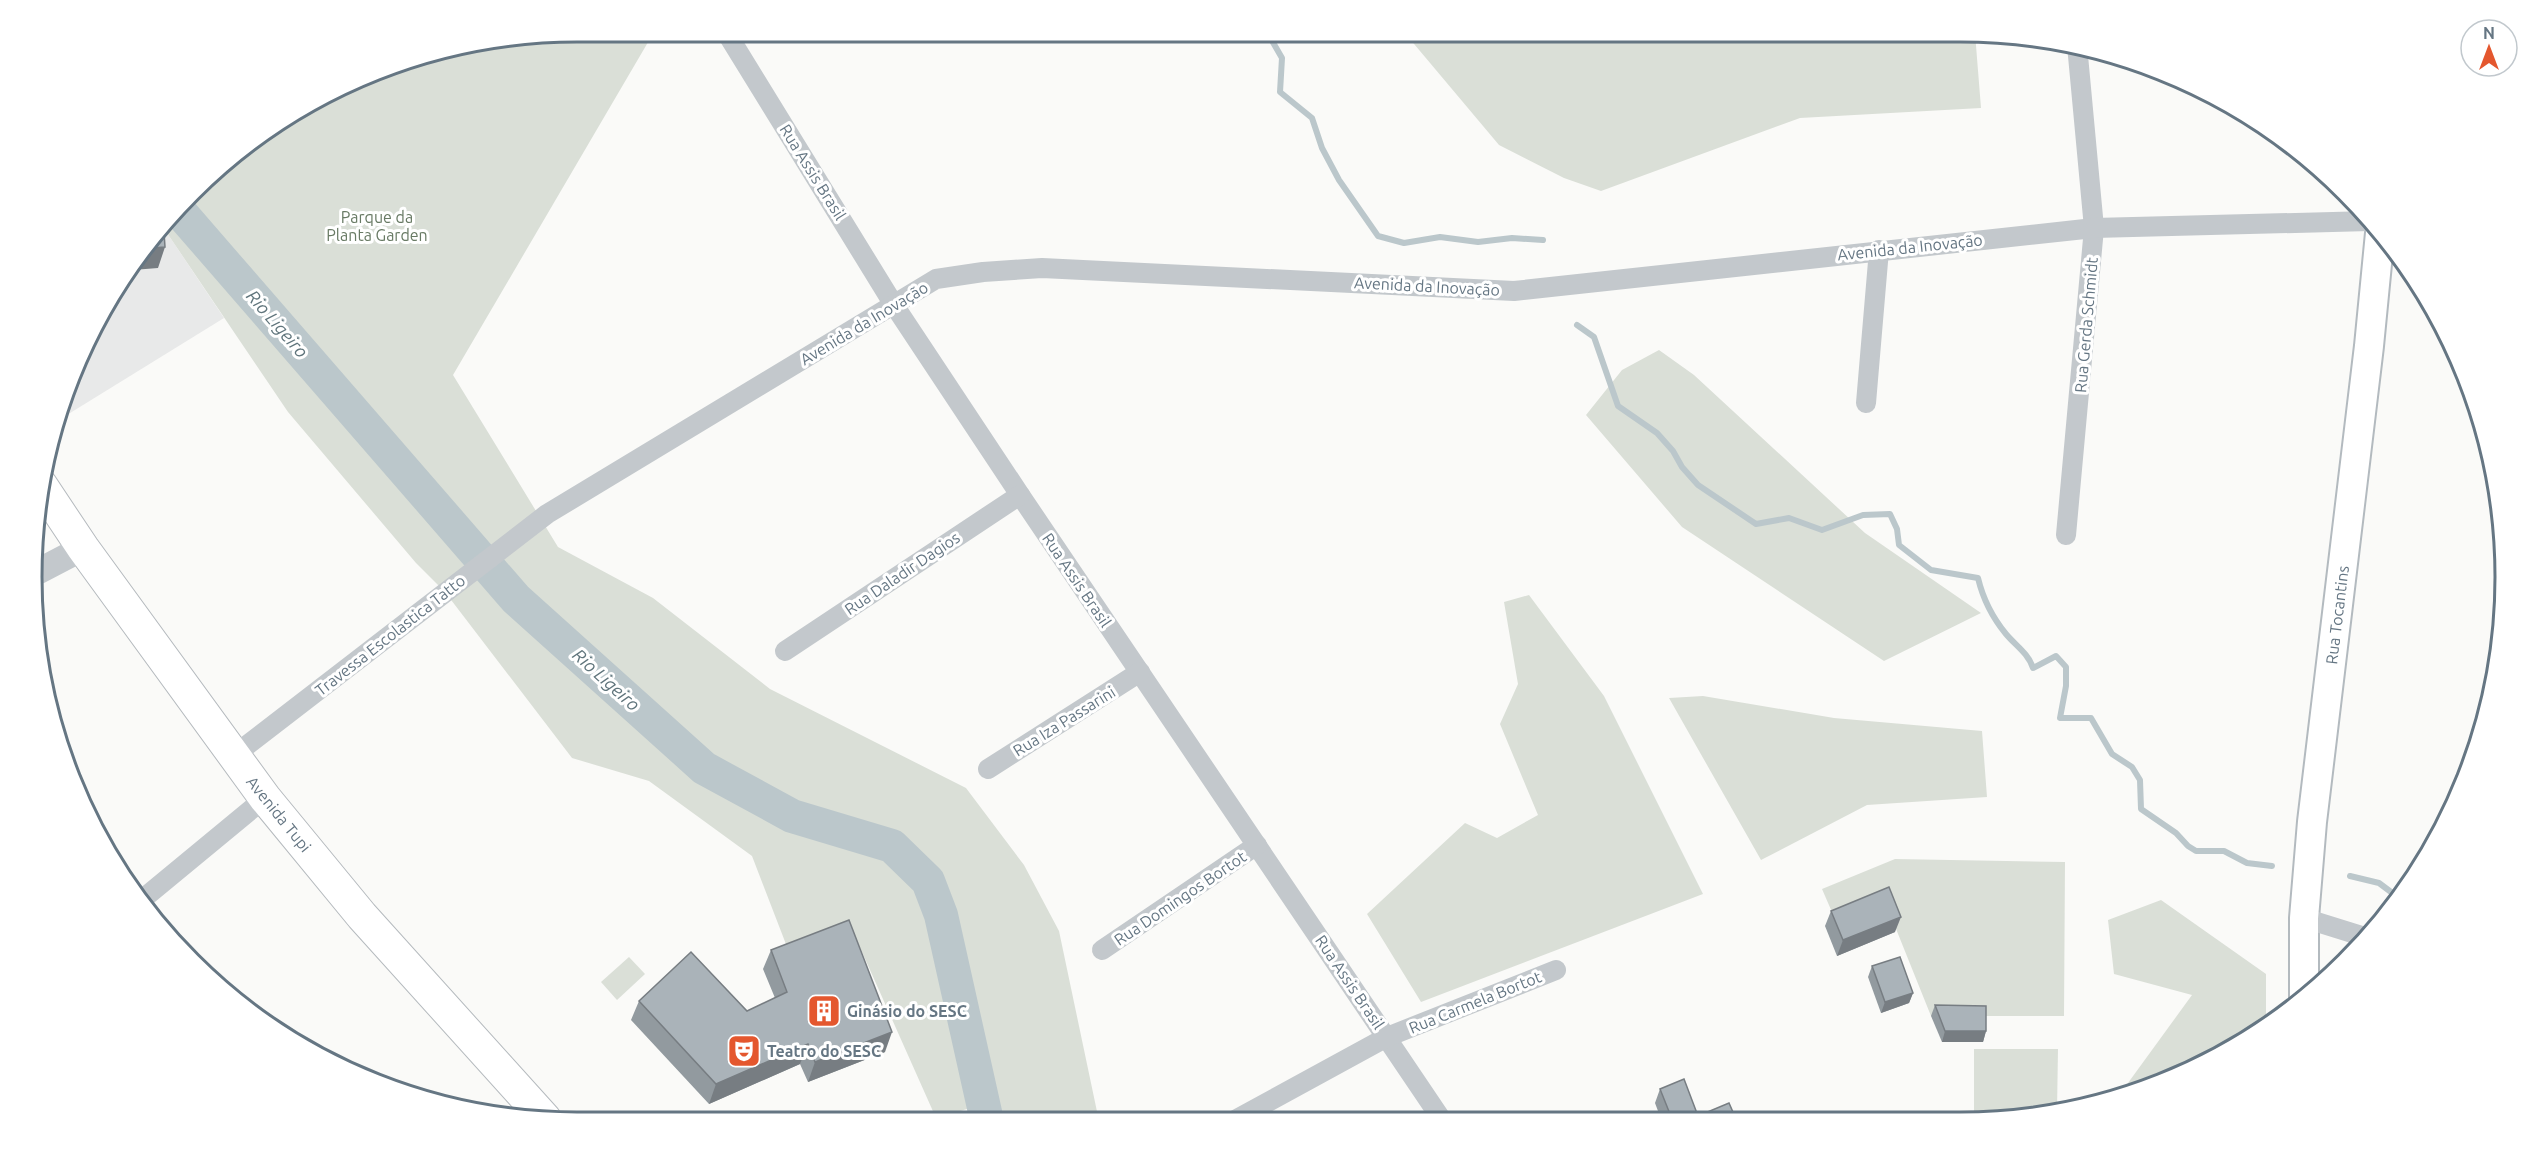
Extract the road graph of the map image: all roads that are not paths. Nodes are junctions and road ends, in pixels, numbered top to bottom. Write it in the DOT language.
graph roads {
  1 [pos="732,42"];
  2 [pos="2078,55"];
  3 [pos="2359,221"];
  4 [pos="2094,228"];
  5 [pos="2379,245"];
  6 [pos="1879,250"];
  7 [pos="894,305"];
  8 [pos="1866,402"];
  9 [pos="1020,495"];
  10 [pos="49,496"];
  11 [pos="547,514"];
  12 [pos="2066,535"];
  13 [pos="83,548"];
  14 [pos="42,569"];
  15 [pos="785,651"];
  16 [pos="1140,672"];
  17 [pos="233,756"];
  18 [pos="988,769"];
  19 [pos="265,798"];
  20 [pos="1257,845"];
  21 [pos="147,895"];
  22 [pos="2304,918"];
  23 [pos="2358,935"];
  24 [pos="1102,950"];
  25 [pos="1556,970"];
  26 [pos="2304,986"];
  27 [pos="1387,1037"];
  28 [pos="537,1110"];
  29 [pos="1250,1112"];
  30 [pos="1437,1112"];
  1 -- 7 [label="street, Rua Assis Brasil"];
  2 -- 4 [label="street, Rua Gerda Schmidt"];
  3 -- 4 [label="street, Avenida da Inovação"];
  4 -- 6 [label="street, Avenida da Inovação"];
  4 -- 12 [label="street, Rua Gerda Schmidt"];
  5 -- 22 [label="main road, Rua Tocantins"];
  6 -- 7 [label="street, Avenida da Inovação"];
  6 -- 8 [label="street"];
  7 -- 9 [label="street, Rua Assis Brasil"];
  7 -- 11 [label="street, Avenida da Inovação"];
  9 -- 15 [label="street, Rua Daladir Dagios"];
  9 -- 16 [label="street, Rua Assis Brasil"];
  10 -- 13 [label="main road, Avenida Tupi"];
  11 -- 17 [label="street, Travessa Escolastica Tatto"];
  13 -- 14 [label="street"];
  13 -- 17 [label="main road, Avenida Tupi"];
  16 -- 18 [label="street, Rua Iza Passarini"];
  16 -- 20 [label="street, Rua Assis Brasil"];
  17 -- 19 [label="main road, Avenida Tupi"];
  19 -- 21 [label="street"];
  19 -- 28 [label="main road, Avenida Tupi"];
  20 -- 24 [label="street, Rua Domingos Bortot"];
  20 -- 27 [label="street, Rua Assis Brasil"];
  22 -- 23 [label="street"];
  22 -- 26 [label="main road, Rua Tocantins"];
  25 -- 27 [label="street, Rua Carmela Bortot"];
  27 -- 29 [label="street, Rua Carmela Bortot"];
  27 -- 30 [label="street, Rua Assis Brasil"];
}
